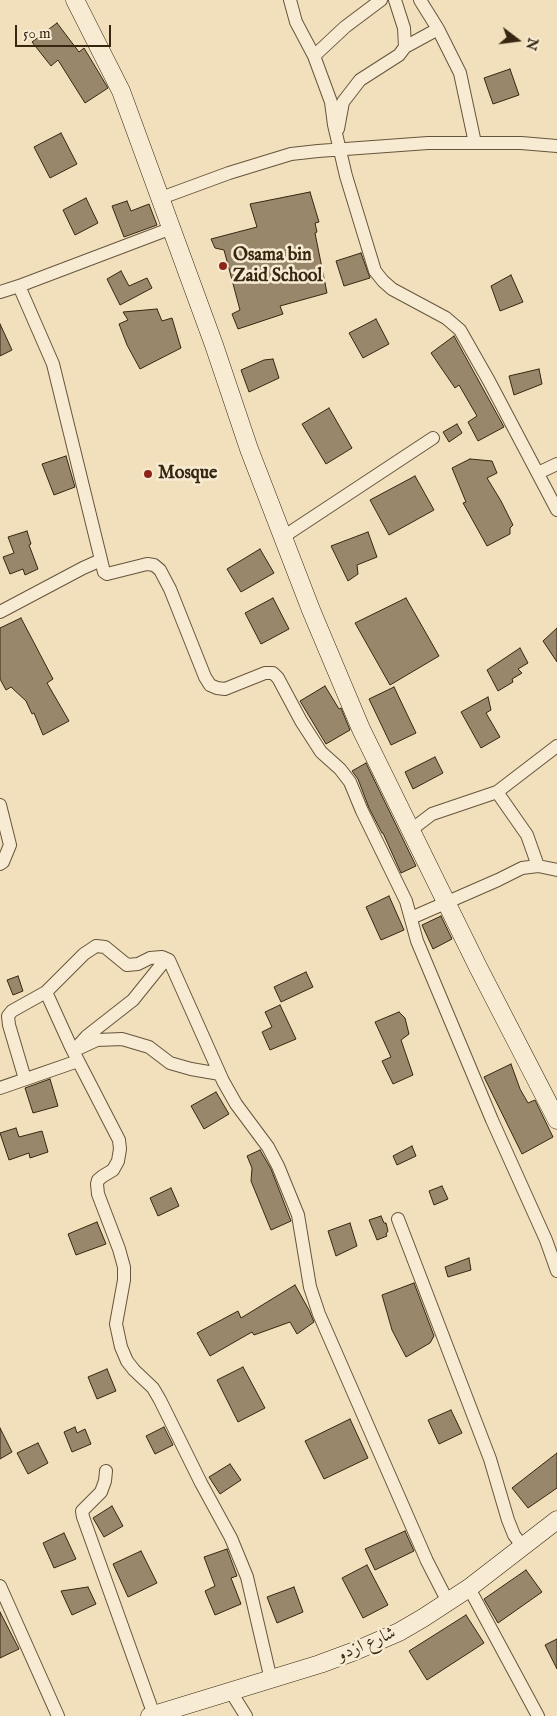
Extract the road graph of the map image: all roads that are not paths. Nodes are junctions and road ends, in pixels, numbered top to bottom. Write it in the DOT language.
graph roads {
  1 [pos="75,0"];
  2 [pos="290,0"];
  3 [pos="382,0"];
  4 [pos="395,0"];
  5 [pos="420,0"];
  6 [pos="438,29"];
  7 [pos="405,47"];
  8 [pos="314,56"];
  9 [pos="336,135"];
  10 [pos="475,143"];
  11 [pos="557,146"];
  12 [pos="340,149"];
  13 [pos="161,198"];
  14 [pos="172,228"];
  15 [pos="20,286"];
  16 [pos="0,292"];
  17 [pos="433,438"];
  18 [pos="557,464"];
  19 [pos="538,473"];
  20 [pos="557,510"];
  21 [pos="283,537"];
  22 [pos="101,560"];
  23 [pos="0,612"];
  24 [pos="557,746"];
  25 [pos="497,792"];
  26 [pos="0,805"];
  27 [pos="411,830"];
  28 [pos="0,864"];
  29 [pos="538,866"];
  30 [pos="557,870"];
  31 [pos="447,903"];
  32 [pos="411,918"];
  33 [pos="166,958"];
  34 [pos="46,992"];
  35 [pos="76,1056"];
  36 [pos="220,1074"];
  37 [pos="25,1079"];
  38 [pos="0,1088"];
  39 [pos="557,1120"];
  40 [pos="398,1219"];
  41 [pos="557,1271"];
  42 [pos="106,1471"];
  43 [pos="557,1520"];
  44 [pos="523,1547"];
  45 [pos="0,1586"];
  46 [pos="469,1588"];
  47 [pos="448,1602"];
  48 [pos="271,1680"];
  49 [pos="231,1692"];
  50 [pos="152,1715"];
  51 [pos="58,1716"];
  52 [pos="246,1716"];
  53 [pos="538,1716"];
  1 -- 13 [label="street"];
  2 -- 8 [label="street"];
  3 -- 8 [label="street"];
  4 -- 7 [label="street"];
  5 -- 6 [label="street"];
  6 -- 7 [label="street"];
  6 -- 10 [label="street"];
  7 -- 9 [label="street"];
  8 -- 9 [label="street"];
  9 -- 12 [label="street"];
  10 -- 11 [label="street"];
  10 -- 12 [label="street"];
  12 -- 13 [label="street"];
  12 -- 19 [label="street"];
  13 -- 14 [label="street"];
  14 -- 15 [label="street"];
  14 -- 21 [label="street"];
  15 -- 16 [label="street"];
  15 -- 22 [label="street"];
  17 -- 21 [label="street"];
  18 -- 19 [label="street"];
  19 -- 20 [label="street"];
  21 -- 27 [label="street"];
  22 -- 23 [label="street"];
  22 -- 32 [label="street"];
  24 -- 25 [label="street"];
  25 -- 27 [label="street"];
  25 -- 29 [label="street"];
  26 -- 28 [label="street"];
  27 -- 31 [label="street"];
  29 -- 30 [label="street"];
  29 -- 31 [label="street"];
  31 -- 32 [label="street"];
  31 -- 39 [label="street"];
  32 -- 41 [label="street"];
  33 -- 34 [label="street"];
  33 -- 35 [label="street"];
  33 -- 36 [label="street"];
  34 -- 35 [label="street"];
  34 -- 37 [label="street"];
  35 -- 36 [label="street"];
  35 -- 37 [label="street"];
  35 -- 48 [label="street"];
  36 -- 47 [label="street"];
  37 -- 38 [label="street"];
  40 -- 44 [label="street"];
  42 -- 50 [label="street"];
  43 -- 44 [label="street, شارع ازدو"];
  44 -- 46 [label="street, شارع ازدو"];
  45 -- 51 [label="street"];
  46 -- 47 [label="street, شارع ازدو"];
  46 -- 53 [label="street"];
  47 -- 48 [label="street, شارع ازدو"];
  48 -- 49 [label="street, شارع ازدو"];
  49 -- 50 [label="street, شارع ازدو"];
  49 -- 52 [label="street"];
}
